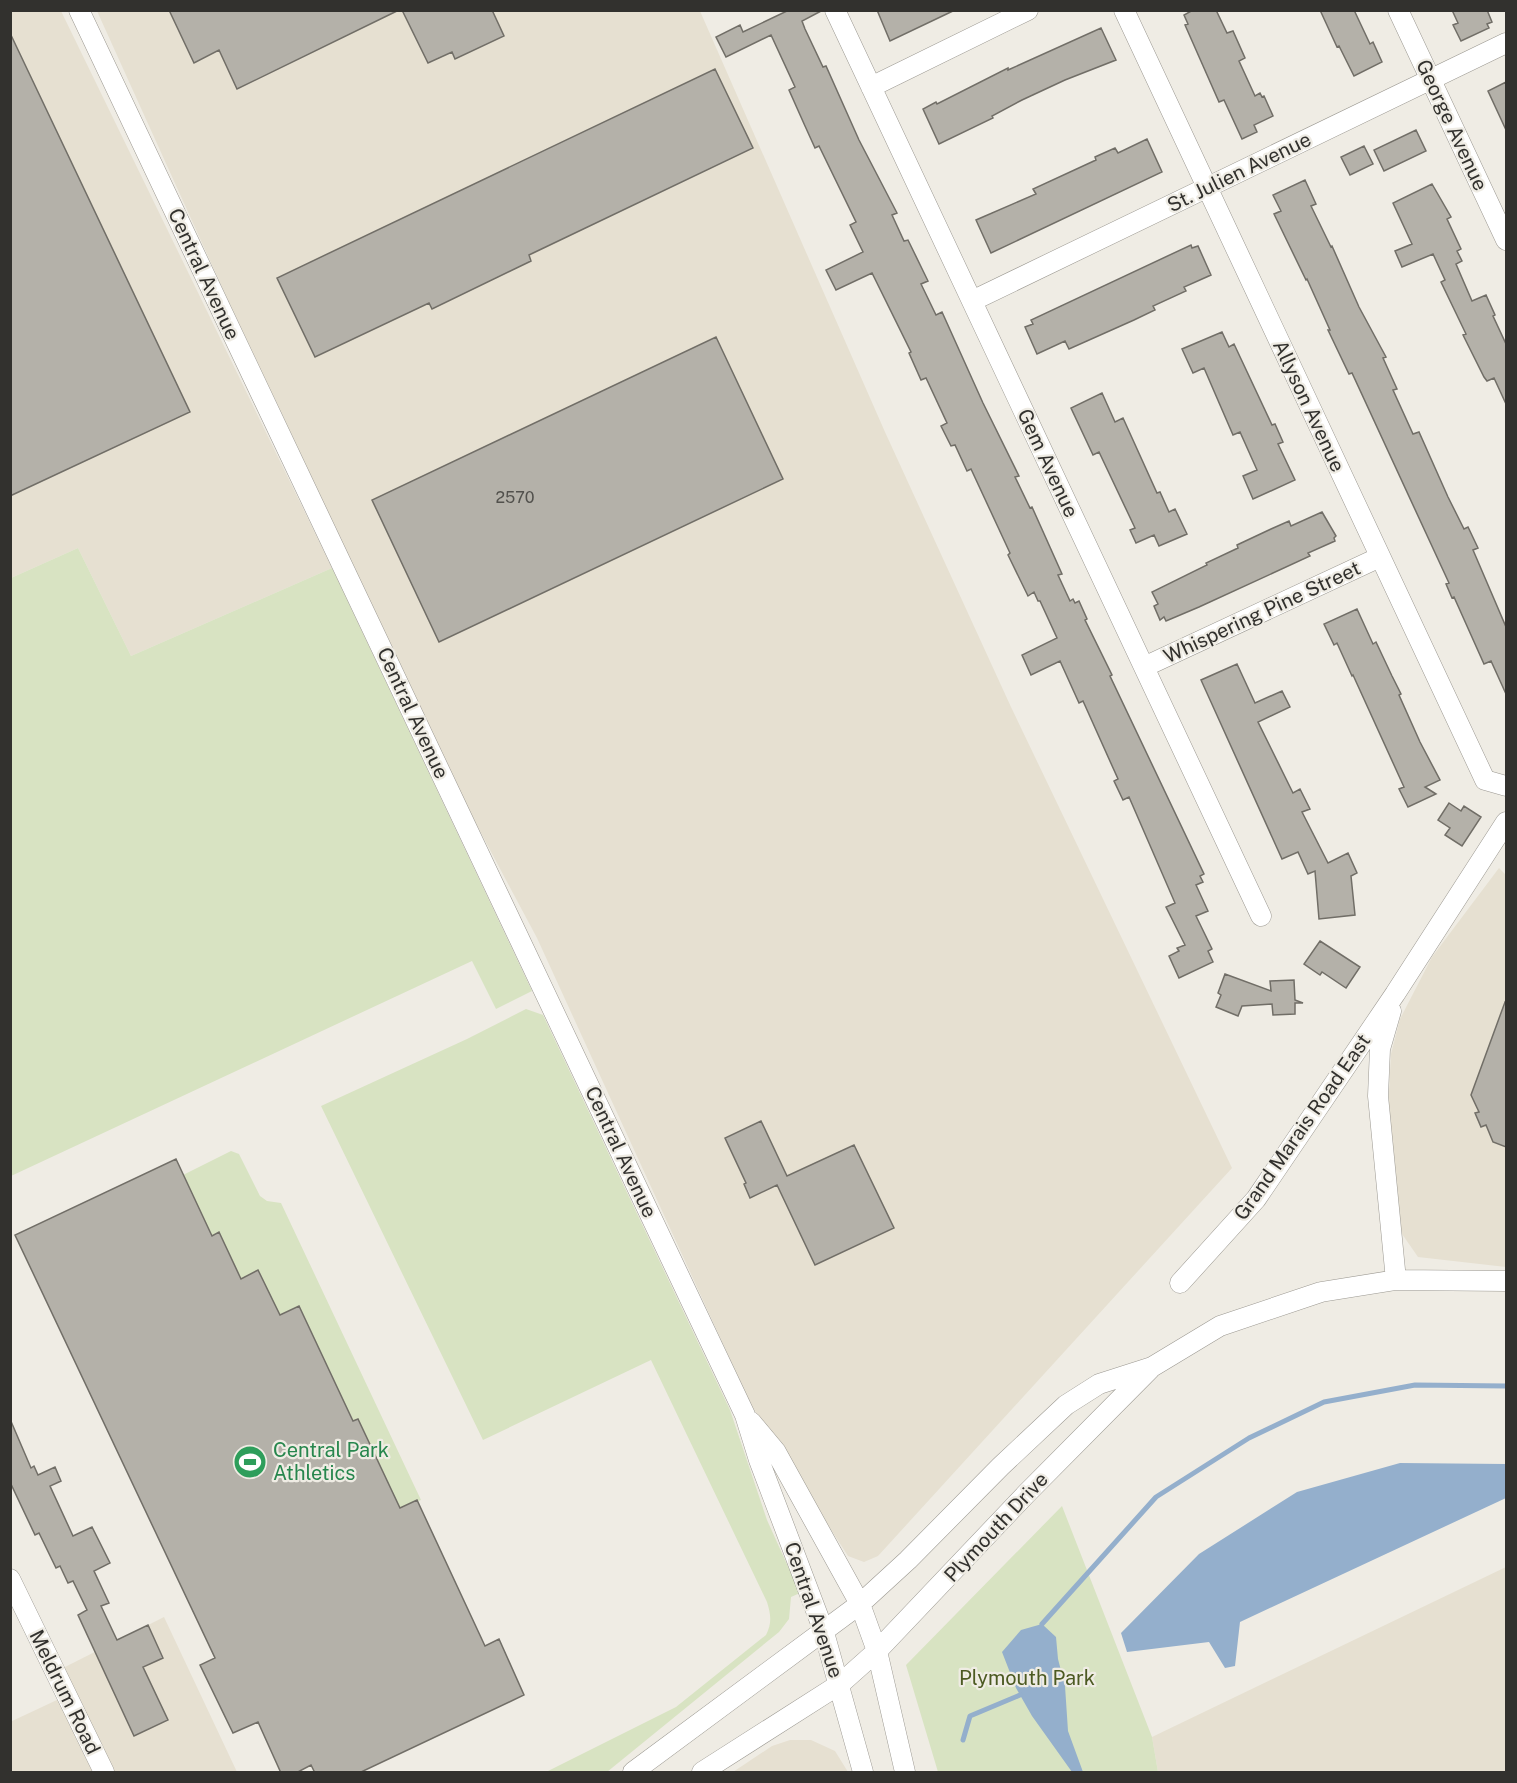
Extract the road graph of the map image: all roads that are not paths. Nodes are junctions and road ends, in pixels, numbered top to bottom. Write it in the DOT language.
graph roads {
  1 [pos="80,10"];
  2 [pos="835,10"];
  3 [pos="1028,10"];
  4 [pos="1124,10"];
  5 [pos="1398,10"];
  6 [pos="1506,43"];
  7 [pos="1431,80"];
  8 [pos="871,87"];
  9 [pos="1207,188"];
  10 [pos="1506,240"];
  11 [pos="972,301"];
  12 [pos="1380,557"];
  13 [pos="1144,667"];
  14 [pos="1506,786"];
  15 [pos="1506,822"];
  16 [pos="1261,916"];
  17 [pos="1395,994"];
  18 [pos="1396,1280"];
  19 [pos="1506,1281"];
  20 [pos="1180,1283"];
  21 [pos="1152,1367"];
  22 [pos="745,1415"];
  23 [pos="10,1579"];
  24 [pos="860,1604"];
  25 [pos="824,1629"];
  26 [pos="878,1651"];
  27 [pos="840,1684"];
  28 [pos="104,1773"];
  29 [pos="633,1773"];
  30 [pos="702,1773"];
  31 [pos="864,1773"];
  32 [pos="905,1773"];
  1 -- 22 [label="street, Central Avenue"];
  2 -- 8 [label="street, Gem Avenue"];
  3 -- 8 [label="street"];
  4 -- 9 [label="street, Allyson Avenue"];
  5 -- 7 [label="street, George Avenue"];
  6 -- 7 [label="street, St. Julien Avenue"];
  7 -- 9 [label="street, St. Julien Avenue"];
  7 -- 10 [label="street, George Avenue"];
  8 -- 11 [label="street, Gem Avenue"];
  9 -- 11 [label="street, St. Julien Avenue"];
  9 -- 12 [label="street, Allyson Avenue"];
  11 -- 13 [label="street, Gem Avenue"];
  12 -- 13 [label="street, Whispering Pine Street"];
  12 -- 14 [label="street, Allyson Avenue"];
  13 -- 16 [label="street, Gem Avenue"];
  15 -- 17 [label="street, Grand Marais Road East"];
  17 -- 18 [label="street, Grand Marais Road East"];
  17 -- 20 [label="street, Grand Marais Road East"];
  18 -- 19 [label="street, Plymouth Drive"];
  18 -- 21 [label="street, Plymouth Drive"];
  21 -- 24 [label="street, Plymouth Drive"];
  21 -- 26 [label="street, Plymouth Drive"];
  22 -- 24 [label="street, Central Avenue"];
  22 -- 25 [label="street, Central Avenue"];
  23 -- 28 [label="street, Meldrum Road"];
  24 -- 25 [label="street, Plymouth Drive"];
  24 -- 26 [label="street, Central Avenue"];
  25 -- 27 [label="street, Central Avenue"];
  25 -- 29 [label="street, Plymouth Drive"];
  26 -- 27 [label="street, Plymouth Drive"];
  26 -- 32 [label="street, Central Avenue"];
  27 -- 30 [label="street, Plymouth Drive"];
  27 -- 31 [label="street, Central Avenue"];
}
